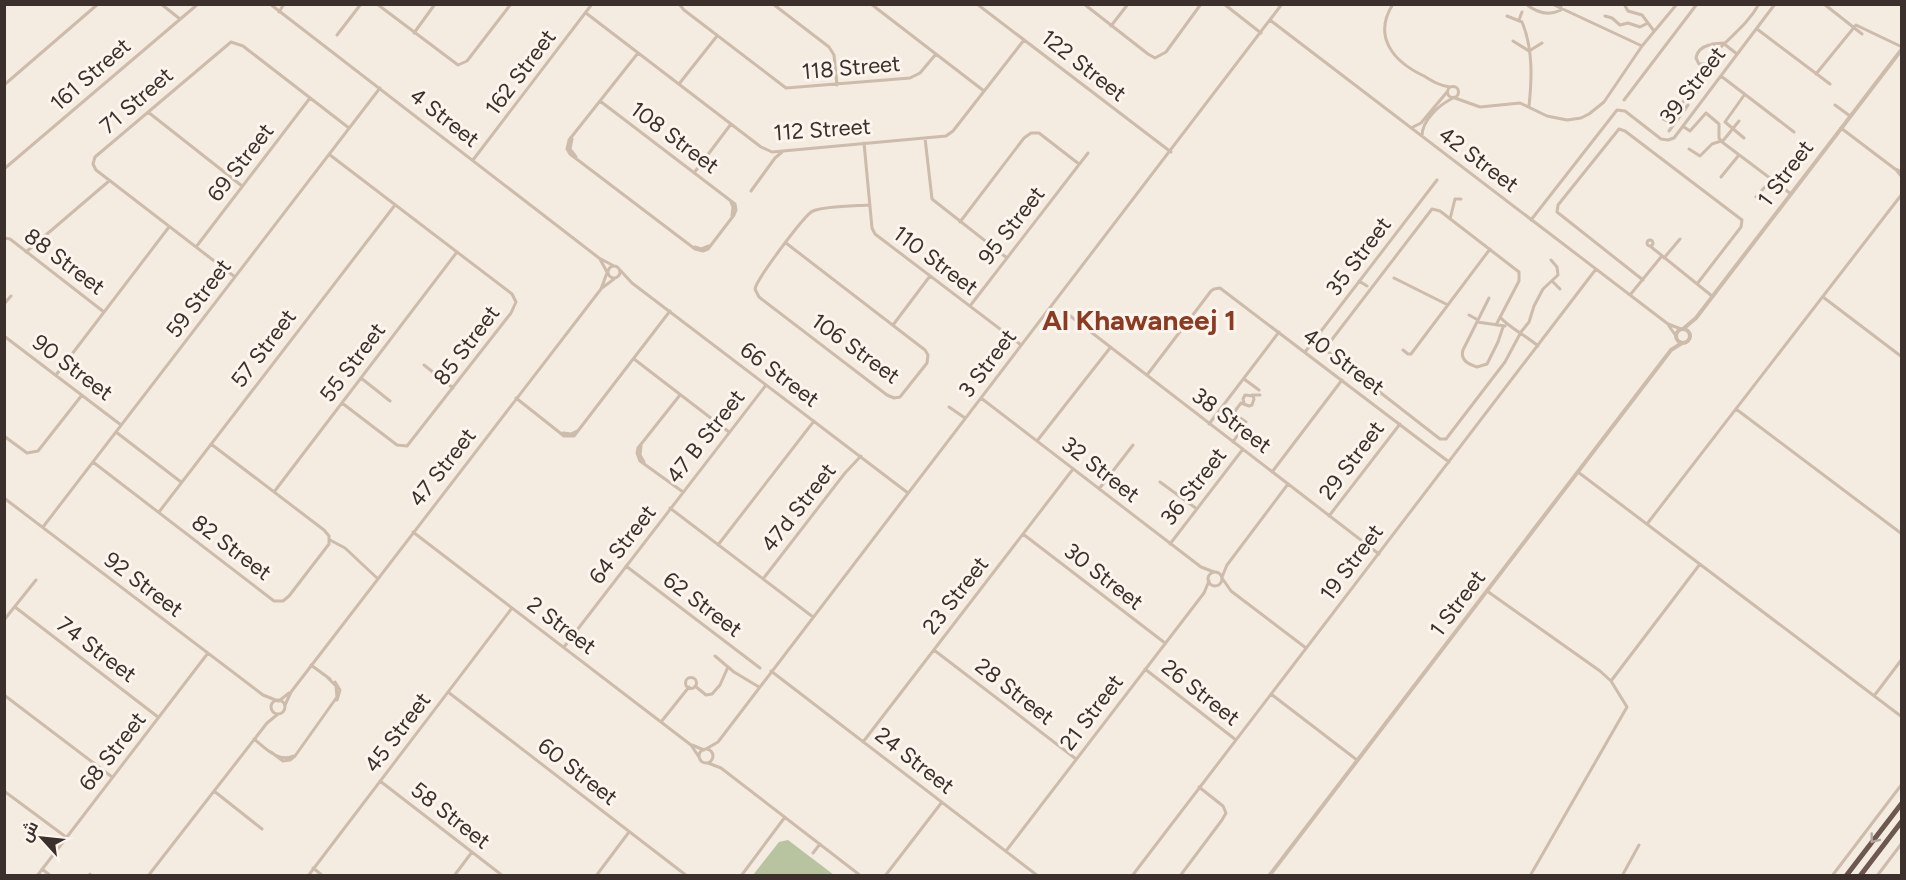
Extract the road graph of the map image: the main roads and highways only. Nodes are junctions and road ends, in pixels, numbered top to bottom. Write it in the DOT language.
graph roads {
  1 [pos="1902,804"];
  2 [pos="1902,821"];
  3 [pos="1846,876"];
  4 [pos="1860,876"];
  1 -- 3 [label="highway, one-way"];
  2 -- 4 [label="highway"];
}
